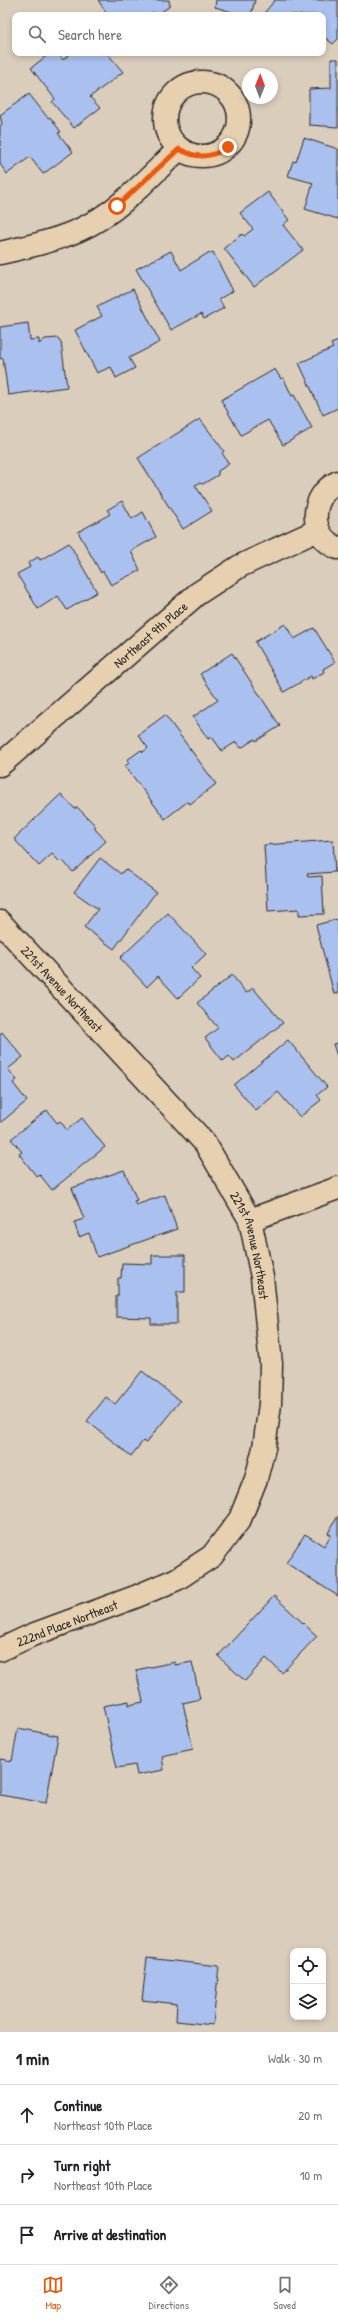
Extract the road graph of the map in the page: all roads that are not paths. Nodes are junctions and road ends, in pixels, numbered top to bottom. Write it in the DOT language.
graph roads {
  1 [pos="179,149"];
  2 [pos="0,253"];
  3 [pos="338,482"];
  4 [pos="318,530"];
  5 [pos="338,548"];
  6 [pos="0,765"];
  7 [pos="0,922"];
  8 [pos="338,1188"];
  9 [pos="250,1220"];
  10 [pos="135,1597"];
  11 [pos="0,1650"];
  1 -- 2 [label="street"];
  3 -- 4 [label="street"];
  4 -- 5 [label="street"];
  4 -- 6 [label="street, Northeast 9th Place"];
  7 -- 9 [label="street, 221st Avenue Northeast"];
  8 -- 9 [label="street"];
  9 -- 10 [label="street, 221st Avenue Northeast"];
  10 -- 11 [label="street, 222nd Place Northeast"];
}
